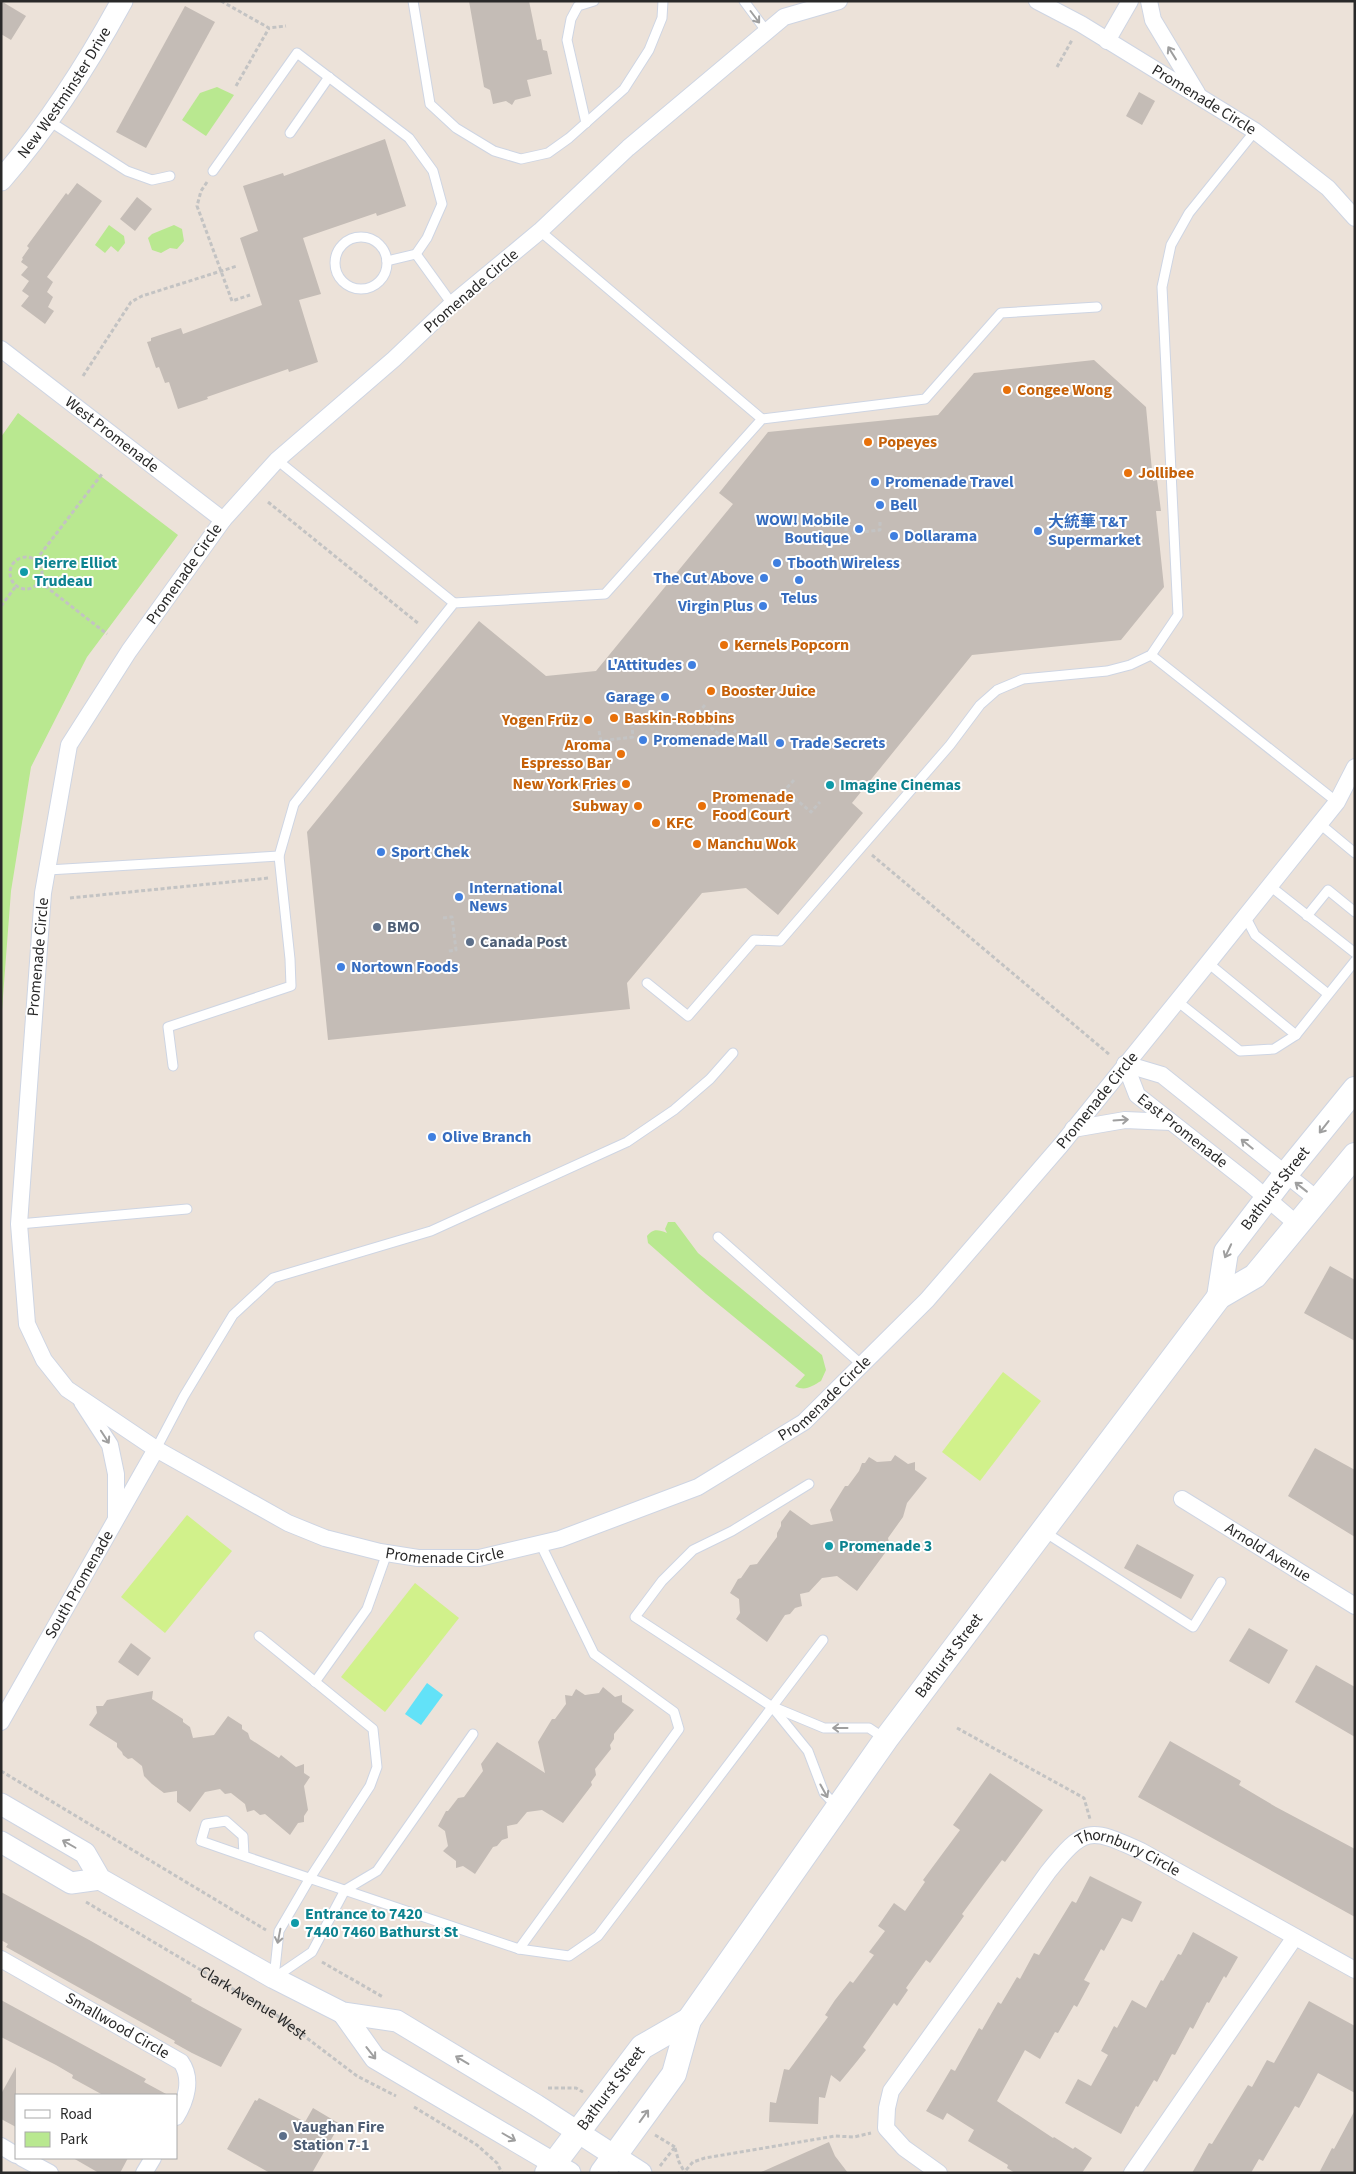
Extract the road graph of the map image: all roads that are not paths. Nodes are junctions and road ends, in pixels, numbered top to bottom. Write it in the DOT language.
graph roads {
  1 [pos="122,1"];
  2 [pos="414,1"];
  3 [pos="594,1"];
  4 [pos="663,1"];
  5 [pos="744,1"];
  6 [pos="839,1"];
  7 [pos="1037,1"];
  8 [pos="1130,1"];
  9 [pos="1149,1"];
  10 [pos="804,6"];
  11 [pos="767,32"];
  12 [pos="1107,41"];
  13 [pos="329,77"];
  14 [pos="1198,94"];
  15 [pos="49,121"];
  16 [pos="586,123"];
  17 [pos="1255,131"];
  18 [pos="290,133"];
  19 [pos="213,172"];
  20 [pos="170,176"];
  21 [pos="1,180"];
  22 [pos="1355,218"];
  23 [pos="540,231"];
  24 [pos="416,254"];
  25 [pos="387,261"];
  26 [pos="452,304"];
  27 [pos="1097,307"];
  28 [pos="1,349"];
  29 [pos="762,419"];
  30 [pos="277,460"];
  31 [pos="223,520"];
  32 [pos="454,603"];
  33 [pos="1152,655"];
  34 [pos="1355,767"];
  35 [pos="1350,790"];
  36 [pos="1337,802"];
  37 [pos="1320,824"];
  38 [pos="1355,853"];
  39 [pos="279,856"];
  40 [pos="48,870"];
  41 [pos="1270,886"];
  42 [pos="1355,912"];
  43 [pos="1245,916"];
  44 [pos="1308,916"];
  45 [pos="1355,954"];
  46 [pos="1355,961"];
  47 [pos="1208,963"];
  48 [pos="647,983"];
  49 [pos="1328,994"];
  50 [pos="1177,1001"];
  51 [pos="1296,1034"];
  52 [pos="732,1053"];
  53 [pos="1125,1064"];
  54 [pos="173,1066"];
  55 [pos="1355,1089"];
  56 [pos="1172,1122"];
  57 [pos="1073,1129"];
  58 [pos="1355,1155"];
  59 [pos="1285,1175"];
  60 [pos="1267,1198"];
  61 [pos="1318,1200"];
  62 [pos="186,1209"];
  63 [pos="18,1224"];
  64 [pos="1298,1225"];
  65 [pos="718,1237"];
  66 [pos="1219,1297"];
  67 [pos="862,1365"];
  68 [pos="78,1396"];
  69 [pos="156,1448"];
  70 [pos="808,1484"];
  71 [pos="1182,1499"];
  72 [pos="116,1517"];
  73 [pos="1042,1531"];
  74 [pos="540,1544"];
  75 [pos="387,1554"];
  76 [pos="1221,1582"];
  77 [pos="1355,1606"];
  78 [pos="259,1636"];
  79 [pos="823,1640"];
  80 [pos="315,1682"];
  81 [pos="771,1706"];
  82 [pos="1,1722"];
  83 [pos="473,1734"];
  84 [pos="886,1739"];
  85 [pos="1,1804"];
  86 [pos="837,1807"];
  87 [pos="1,1842"];
  88 [pos="244,1856"];
  89 [pos="310,1878"];
  90 [pos="100,1879"];
  91 [pos="345,1890"];
  92 [pos="1295,1937"];
  93 [pos="519,1949"];
  94 [pos="1,1959"];
  95 [pos="1355,1970"];
  96 [pos="274,1978"];
  97 [pos="343,2013"];
  98 [pos="689,2020"];
  99 [pos="178,2113"];
  100 [pos="578,2132"];
  101 [pos="1,2146"];
  102 [pos="15,2153"];
  103 [pos="24,2159"];
  104 [pos="152,2159"];
  105 [pos="608,2164"];
  106 [pos="557,2170"];
  107 [pos="50,2173"];
  108 [pos="144,2173"];
  109 [pos="641,2173"];
  110 [pos="939,2173"];
  111 [pos="1132,2173"];
  1 -- 15 [label="street, New Westminster Drive"];
  2 -- 16 [label="lane"];
  3 -- 16 [label="lane"];
  4 -- 16 [label="lane"];
  5 -- 11 [label="lane, one-way"];
  6 -- 10 [label="street, Promenade Circle"];
  7 -- 12 [label="street, Promenade Circle"];
  8 -- 12 [label="street"];
  14 -- 9 [label="street, one-way"];
  10 -- 11 [label="street, Promenade Circle"];
  11 -- 23 [label="street, Promenade Circle"];
  12 -- 14 [label="street, Promenade Circle"];
  13 -- 18 [label="lane"];
  13 -- 19 [label="lane"];
  13 -- 24 [label="lane"];
  14 -- 17 [label="street, Promenade Circle"];
  15 -- 20 [label="lane"];
  15 -- 21 [label="street, New Westminster Drive"];
  17 -- 22 [label="street, Promenade Circle"];
  17 -- 33 [label="lane"];
  23 -- 26 [label="street, Promenade Circle"];
  23 -- 29 [label="lane"];
  24 -- 25 [label="lane"];
  24 -- 26 [label="lane"];
  25 -- 25 [label="lane"];
  26 -- 30 [label="street, Promenade Circle"];
  27 -- 29 [label="lane"];
  28 -- 31 [label="street, West Promenade"];
  29 -- 32 [label="lane"];
  30 -- 31 [label="street, Promenade Circle"];
  30 -- 32 [label="lane"];
  31 -- 40 [label="street, Promenade Circle"];
  32 -- 39 [label="lane"];
  33 -- 36 [label="lane"];
  33 -- 48 [label="lane"];
  34 -- 35 [label="street, Promenade Circle"];
  35 -- 36 [label="street, Promenade Circle"];
  36 -- 37 [label="street, Promenade Circle"];
  37 -- 38 [label="lane"];
  37 -- 41 [label="street, Promenade Circle"];
  39 -- 40 [label="lane"];
  39 -- 54 [label="lane"];
  40 -- 63 [label="street, Promenade Circle"];
  41 -- 43 [label="street, Promenade Circle"];
  41 -- 44 [label="lane"];
  42 -- 44 [label="lane"];
  43 -- 47 [label="street, Promenade Circle"];
  43 -- 49 [label="lane"];
  44 -- 45 [label="lane"];
  46 -- 49 [label="lane"];
  47 -- 50 [label="street, Promenade Circle"];
  47 -- 51 [label="lane"];
  49 -- 51 [label="lane"];
  50 -- 51 [label="lane"];
  50 -- 53 [label="street, Promenade Circle"];
  52 -- 69 [label="lane"];
  53 -- 56 [label="street, East Promenade"];
  53 -- 57 [label="street, Promenade Circle"];
  59 -- 53 [label="street, East Promenade, one-way"];
  55 -- 59 [label="main road, Bathurst Street, one-way"];
  57 -- 56 [label="street, one-way"];
  56 -- 60 [label="street, East Promenade"];
  57 -- 67 [label="street, Promenade Circle"];
  58 -- 61 [label="main road, Bathurst Street"];
  59 -- 60 [label="main road, Bathurst Street"];
  61 -- 59 [label="street, East Promenade, one-way"];
  60 -- 64 [label="street, East Promenade"];
  60 -- 66 [label="main road, Bathurst Street, one-way"];
  61 -- 64 [label="main road, Bathurst Street"];
  62 -- 63 [label="lane"];
  63 -- 68 [label="street, Promenade Circle"];
  64 -- 66 [label="main road, Bathurst Street"];
  65 -- 67 [label="lane"];
  66 -- 73 [label="main road, Bathurst Street"];
  67 -- 74 [label="street, Promenade Circle"];
  68 -- 69 [label="street, Promenade Circle"];
  68 -- 72 [label="street, Promenade Circle, one-way"];
  69 -- 72 [label="street, South Promenade"];
  69 -- 75 [label="street, Promenade Circle"];
  70 -- 81 [label="lane"];
  71 -- 77 [label="street, Arnold Avenue"];
  72 -- 82 [label="street, South Promenade"];
  73 -- 76 [label="lane"];
  73 -- 84 [label="main road, Bathurst Street"];
  74 -- 75 [label="street, Promenade Circle"];
  74 -- 93 [label="lane"];
  75 -- 80 [label="lane"];
  78 -- 80 [label="lane"];
  79 -- 81 [label="lane"];
  80 -- 89 [label="lane"];
  84 -- 81 [label="lane, one-way"];
  81 -- 86 [label="lane, one-way"];
  81 -- 93 [label="lane"];
  83 -- 91 [label="lane"];
  84 -- 86 [label="main road, Bathurst Street"];
  90 -- 85 [label="street, one-way"];
  86 -- 98 [label="main road, Bathurst Street"];
  87 -- 90 [label="street"];
  88 -- 88 [label="lane"];
  88 -- 89 [label="lane"];
  89 -- 91 [label="lane"];
  89 -- 96 [label="lane, one-way"];
  90 -- 96 [label="street, Clark Avenue West"];
  91 -- 93 [label="lane"];
  91 -- 96 [label="lane"];
  92 -- 95 [label="street, Thornbury Circle"];
  92 -- 110 [label="street, Thornbury Circle"];
  92 -- 111 [label="street"];
  94 -- 99 [label="street, Smallwood Circle"];
  96 -- 97 [label="street, Clark Avenue West"];
  100 -- 97 [label="street, Clark Avenue West, one-way"];
  97 -- 106 [label="street, Clark Avenue West, one-way"];
  98 -- 100 [label="main road, Bathurst Street"];
  105 -- 98 [label="main road, Bathurst Street, one-way"];
  100 -- 105 [label="street, Clark Avenue West"];
  100 -- 106 [label="main road, Bathurst Street"];
  101 -- 102 [label="street"];
  103 -- 107 [label="street"];
  104 -- 108 [label="street"];
  105 -- 109 [label="street, Clark Avenue West"];
}
